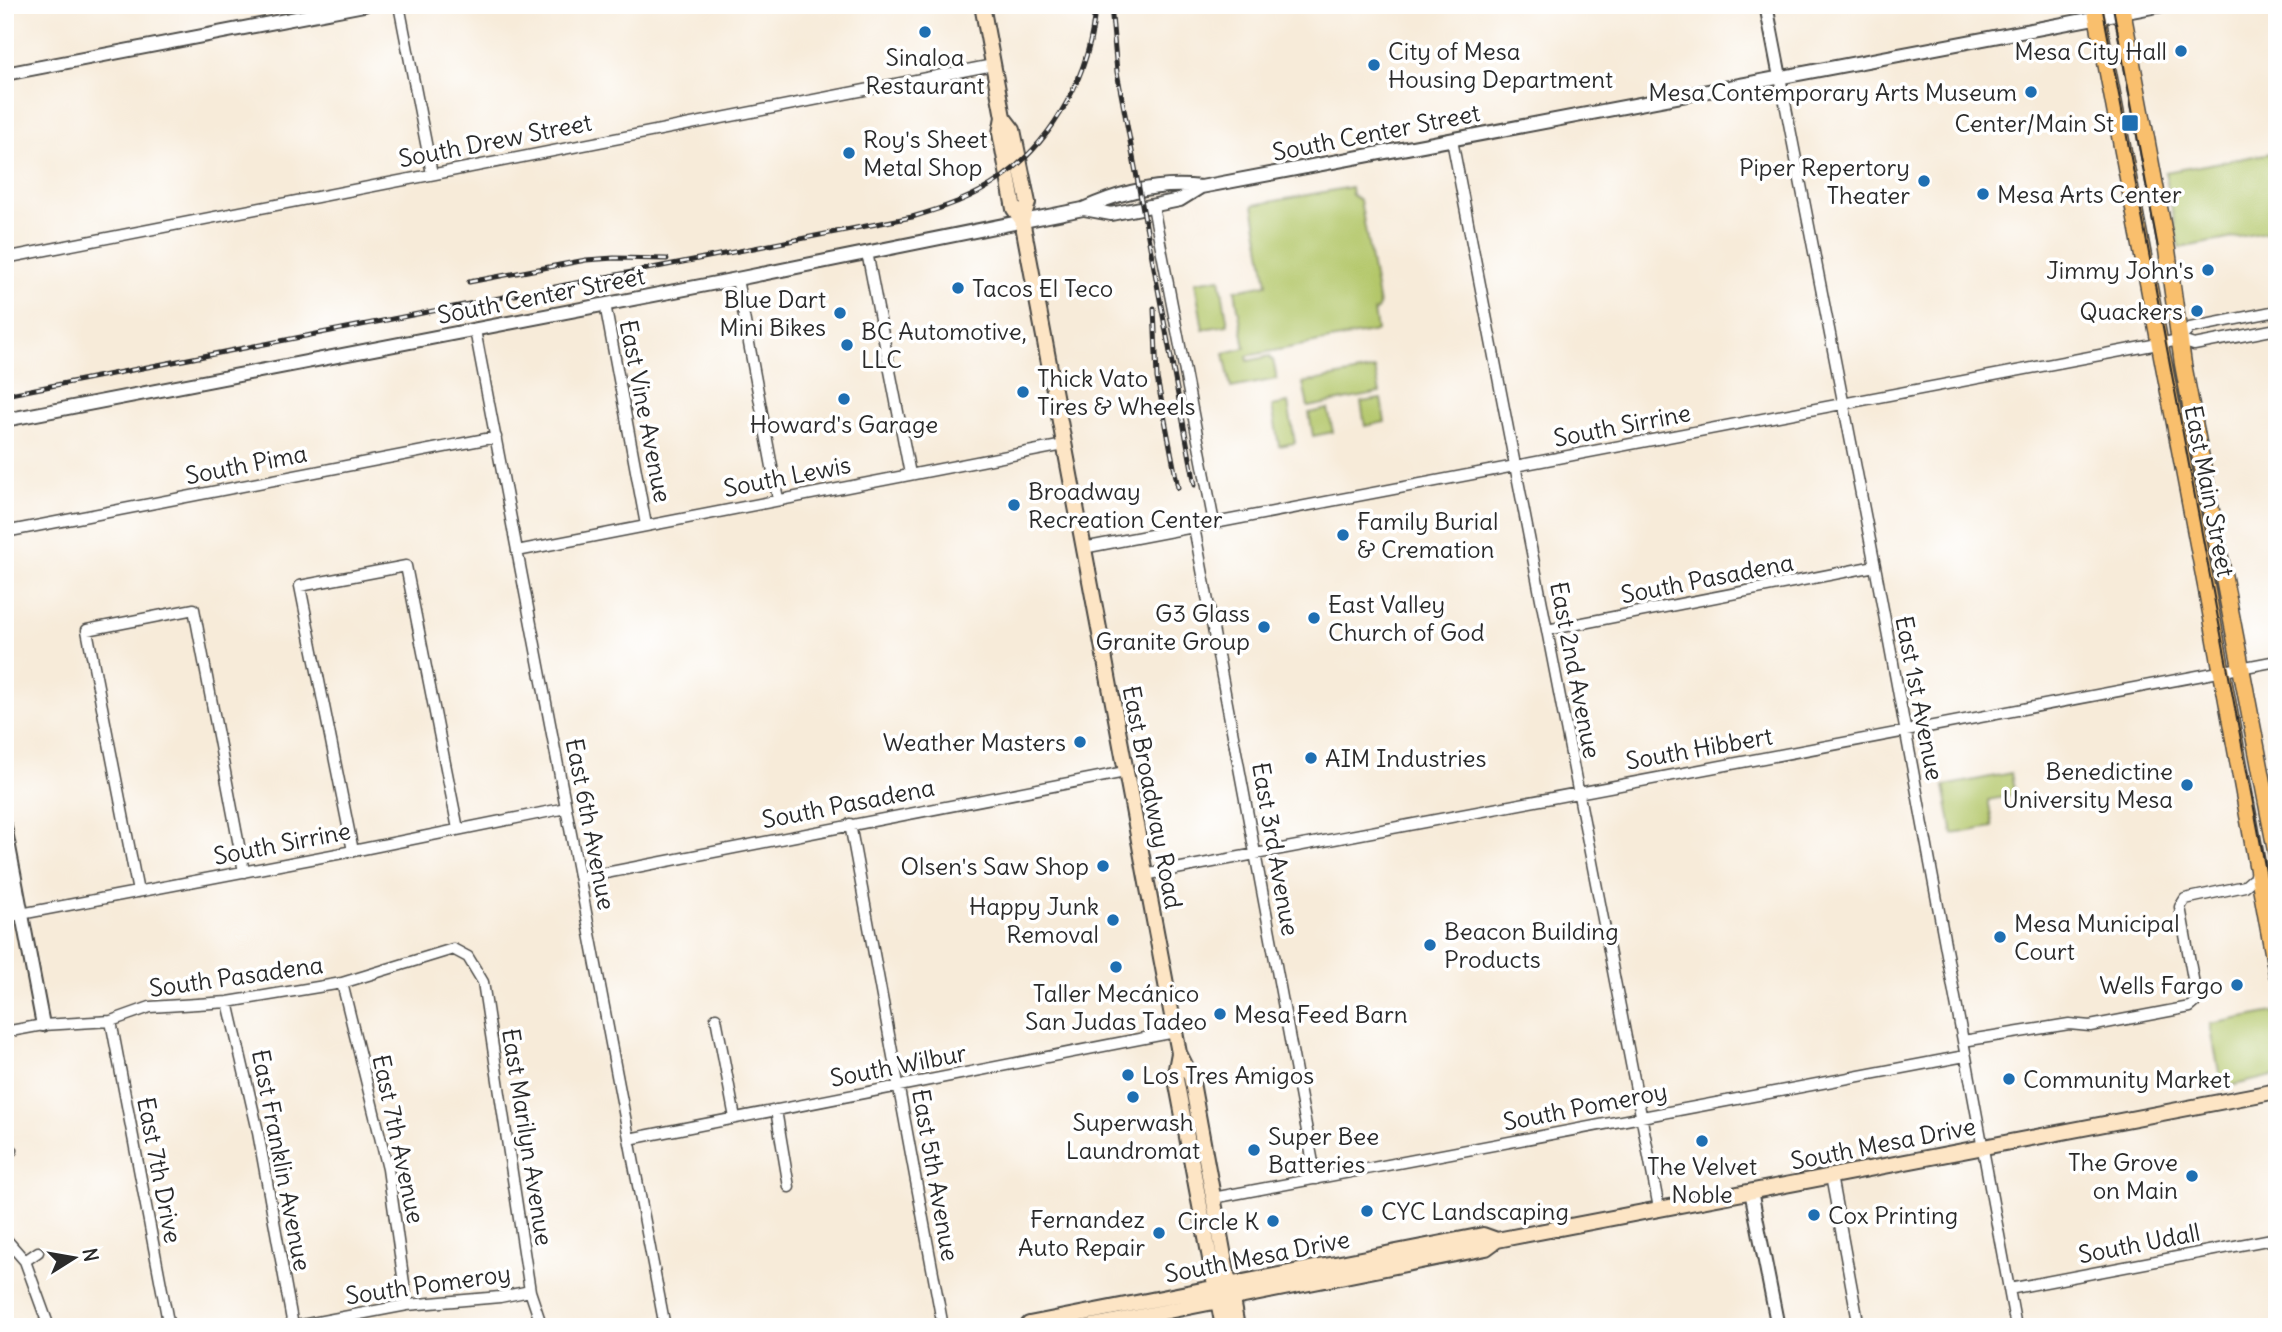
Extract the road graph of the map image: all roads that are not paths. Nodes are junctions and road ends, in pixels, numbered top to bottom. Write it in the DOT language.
graph roads {
  1 [pos="364,5"];
  2 [pos="399,5"];
  3 [pos="982,5"];
  4 [pos="1766,5"];
  5 [pos="2163,5"];
  6 [pos="2121,9"];
  7 [pos="2095,12"];
  8 [pos="993,65"];
  9 [pos="5,74"];
  10 [pos="1780,77"];
  11 [pos="1452,140"];
  12 [pos="432,174"];
  13 [pos="1200,187"];
  14 [pos="1153,206"];
  15 [pos="1083,209"];
  16 [pos="1022,220"];
  17 [pos="867,252"];
  18 [pos="5,258"];
  19 [pos="737,279"];
  20 [pos="605,304"];
  21 [pos="2277,312"];
  22 [pos="2277,329"];
  23 [pos="475,330"];
  24 [pos="2169,342"];
  25 [pos="1842,404"];
  26 [pos="5,420"];
  27 [pos="496,436"];
  28 [pos="1064,445"];
  29 [pos="1516,467"];
  30 [pos="910,474"];
  31 [pos="778,499"];
  32 [pos="1214,523"];
  33 [pos="646,526"];
  34 [pos="1194,527"];
  35 [pos="5,532"];
  36 [pos="1083,548"];
  37 [pos="517,551"];
  38 [pos="1875,566"];
  39 [pos="1547,630"];
  40 [pos="2277,661"];
  41 [pos="2241,668"];
  42 [pos="2221,671"];
  43 [pos="1905,732"];
  44 [pos="1125,772"];
  45 [pos="1578,792"];
  46 [pos="566,808"];
  47 [pos="850,824"];
  48 [pos="5,826"];
  49 [pos="458,829"];
  50 [pos="353,851"];
  51 [pos="1256,853"];
  52 [pos="2277,856"];
  53 [pos="2258,868"];
  54 [pos="244,872"];
  55 [pos="1144,875"];
  56 [pos="580,878"];
  57 [pos="2245,886"];
  58 [pos="138,892"];
  59 [pos="2263,900"];
  60 [pos="22,914"];
  61 [pos="5,917"];
  62 [pos="468,957"];
  63 [pos="2277,974"];
  64 [pos="342,983"];
  65 [pos="228,1002"];
  66 [pos="716,1018"];
  67 [pos="110,1021"];
  68 [pos="43,1024"];
  69 [pos="5,1032"];
  70 [pos="1175,1032"];
  71 [pos="1963,1041"];
  72 [pos="1179,1053"];
  73 [pos="1965,1056"];
  74 [pos="898,1086"];
  75 [pos="2277,1091"];
  76 [pos="776,1110"];
  77 [pos="1641,1117"];
  78 [pos="735,1118"];
  79 [pos="629,1139"];
  80 [pos="1982,1147"];
  81 [pos="1831,1176"];
  82 [pos="1316,1179"];
  83 [pos="789,1186"];
  84 [pos="1751,1191"];
  85 [pos="1213,1198"];
  86 [pos="1659,1208"];
  87 [pos="5,1238"];
  88 [pos="2277,1238"];
  89 [pos="38,1252"];
  90 [pos="25,1261"];
  91 [pos="2009,1289"];
  92 [pos="530,1291"];
  93 [pos="1223,1293"];
  94 [pos="407,1305"];
  95 [pos="292,1326"];
  96 [pos="1094,1326"];
  97 [pos="49,1327"];
  98 [pos="169,1327"];
  99 [pos="541,1327"];
  100 [pos="665,1327"];
  101 [pos="943,1327"];
  102 [pos="1027,1327"];
  103 [pos="1223,1327"];
  104 [pos="1237,1327"];
  105 [pos="1778,1327"];
  106 [pos="1859,1327"];
  107 [pos="2016,1327"];
  1 -- 9 [label="street"];
  2 -- 12 [label="street"];
  3 -- 8 [label="main road, East Broadway Road"];
  4 -- 10 [label="street"];
  5 -- 6 [label="street, South Center Street"];
  6 -- 7 [label="street, South Center Street"];
  6 -- 24 [label="main road, East Main Street"];
  7 -- 10 [label="street, South Center Street"];
  7 -- 24 [label="main road, East Main Street"];
  8 -- 12 [label="street, South Drew Street"];
  8 -- 16 [label="main road, East Broadway Road"];
  10 -- 11 [label="street, South Center Street"];
  10 -- 25 [label="street, East 1st Avenue"];
  11 -- 13 [label="street, South Center Street"];
  11 -- 29 [label="street, East 2nd Avenue"];
  12 -- 18 [label="street, South Drew Street"];
  13 -- 14 [label="street, South Center Street"];
  13 -- 15 [label="street, South Center Street"];
  14 -- 15 [label="street, South Center Street"];
  14 -- 32 [label="street"];
  15 -- 16 [label="street, South Center Street"];
  16 -- 17 [label="street, South Center Street"];
  16 -- 28 [label="main road, East Broadway Road"];
  17 -- 19 [label="street, South Center Street"];
  17 -- 30 [label="street"];
  19 -- 20 [label="street, South Center Street"];
  19 -- 31 [label="street"];
  20 -- 23 [label="street, South Center Street"];
  20 -- 33 [label="street, East Vine Avenue"];
  21 -- 24 [label="street"];
  22 -- 24 [label="street"];
  23 -- 26 [label="street, South Center Street"];
  23 -- 27 [label="street, East 6th Avenue"];
  24 -- 25 [label="street, South Sirrine"];
  24 -- 41 [label="main road, East Main Street"];
  24 -- 42 [label="main road, East Main Street"];
  25 -- 29 [label="street, South Sirrine"];
  25 -- 38 [label="street, East 1st Avenue"];
  27 -- 35 [label="street, South Pima"];
  27 -- 37 [label="street, East 6th Avenue"];
  28 -- 30 [label="street, South Lewis"];
  28 -- 36 [label="main road, East Broadway Road"];
  29 -- 32 [label="street, South Sirrine"];
  29 -- 39 [label="street, East 2nd Avenue"];
  30 -- 31 [label="street, South Lewis"];
  31 -- 33 [label="street, South Lewis"];
  32 -- 34 [label="street, South Sirrine"];
  33 -- 37 [label="street, South Lewis"];
  34 -- 36 [label="street, South Sirrine"];
  34 -- 51 [label="street, East 3rd Avenue"];
  36 -- 44 [label="main road, East Broadway Road"];
  37 -- 46 [label="street, East 6th Avenue"];
  38 -- 39 [label="street, South Pasadena"];
  38 -- 43 [label="street, East 1st Avenue"];
  39 -- 45 [label="street, East 2nd Avenue"];
  40 -- 41 [label="street, South Hibbert"];
  41 -- 42 [label="street, South Hibbert"];
  41 -- 52 [label="main road, East Main Street"];
  42 -- 43 [label="street, South Hibbert"];
  42 -- 53 [label="main road, East Main Street"];
  43 -- 45 [label="street, South Hibbert"];
  43 -- 71 [label="street, East 1st Avenue"];
  44 -- 47 [label="street, South Pasadena"];
  44 -- 55 [label="main road, East Broadway Road"];
  45 -- 51 [label="street, South Hibbert"];
  45 -- 77 [label="street, East 2nd Avenue"];
  46 -- 49 [label="street, South Sirrine"];
  46 -- 56 [label="street, East 6th Avenue"];
  47 -- 56 [label="street, South Pasadena"];
  47 -- 74 [label="street, East 5th Avenue"];
  48 -- 60 [label="street"];
  49 -- 50 [label="street, South Sirrine"];
  49 -- 50 [label="street"];
  50 -- 54 [label="street, South Sirrine"];
  51 -- 55 [label="street, South Hibbert"];
  51 -- 82 [label="street, East 3rd Avenue"];
  53 -- 57 [label="street"];
  53 -- 59 [label="main road, East Main Street"];
  54 -- 58 [label="street, South Sirrine"];
  54 -- 58 [label="street"];
  55 -- 70 [label="main road, East Broadway Road"];
  56 -- 79 [label="street, East 6th Avenue"];
  57 -- 59 [label="street"];
  57 -- 71 [label="street"];
  58 -- 60 [label="street, South Sirrine"];
  59 -- 63 [label="main road, East Main Street"];
  60 -- 61 [label="street, South Sirrine"];
  60 -- 68 [label="street"];
  62 -- 64 [label="street, South Pasadena"];
  62 -- 92 [label="street, East Marilyn Avenue"];
  64 -- 65 [label="street, South Pasadena"];
  64 -- 94 [label="street, East 7th Avenue"];
  65 -- 67 [label="street, South Pasadena"];
  65 -- 95 [label="street, East Franklin Avenue"];
  66 -- 78 [label="street"];
  67 -- 68 [label="street, South Pasadena"];
  67 -- 98 [label="street, East 7th Drive"];
  68 -- 69 [label="street, South Pasadena"];
  70 -- 72 [label="main road, East Broadway Road"];
  70 -- 74 [label="street, South Wilbur"];
  71 -- 73 [label="street, East 1st Avenue"];
  72 -- 85 [label="main road, East Broadway Road"];
  72 -- 93 [label="main road, East Broadway Road"];
  73 -- 77 [label="street, South Pomeroy"];
  73 -- 80 [label="street, East 1st Avenue"];
  74 -- 76 [label="street, South Wilbur"];
  74 -- 101 [label="street, East 5th Avenue"];
  75 -- 80 [label="main road, South Mesa Drive"];
  76 -- 78 [label="street, South Wilbur"];
  76 -- 83 [label="street"];
  77 -- 82 [label="street, South Pomeroy"];
  77 -- 86 [label="street, East 2nd Avenue"];
  78 -- 79 [label="street, South Wilbur"];
  79 -- 100 [label="street, East 6th Avenue"];
  80 -- 81 [label="main road, South Mesa Drive"];
  80 -- 91 [label="street, East 1st Avenue"];
  81 -- 84 [label="main road, South Mesa Drive"];
  81 -- 106 [label="street"];
  82 -- 85 [label="street, South Pomeroy"];
  84 -- 86 [label="main road, South Mesa Drive"];
  84 -- 105 [label="street"];
  85 -- 93 [label="main road, East Broadway Road"];
  86 -- 93 [label="main road, South Mesa Drive"];
  87 -- 90 [label="street"];
  88 -- 91 [label="street, South Udall"];
  89 -- 90 [label="street"];
  90 -- 97 [label="street"];
  91 -- 107 [label="street, East 1st Avenue"];
  92 -- 94 [label="street, South Pomeroy"];
  92 -- 99 [label="street, East Marilyn Avenue"];
  93 -- 96 [label="main road, South Mesa Drive"];
  93 -- 102 [label="main road, South Mesa Drive"];
  93 -- 103 [label="main road, East Broadway Road"];
  93 -- 104 [label="main road, East Broadway Road"];
  94 -- 95 [label="street, South Pomeroy"];
}
